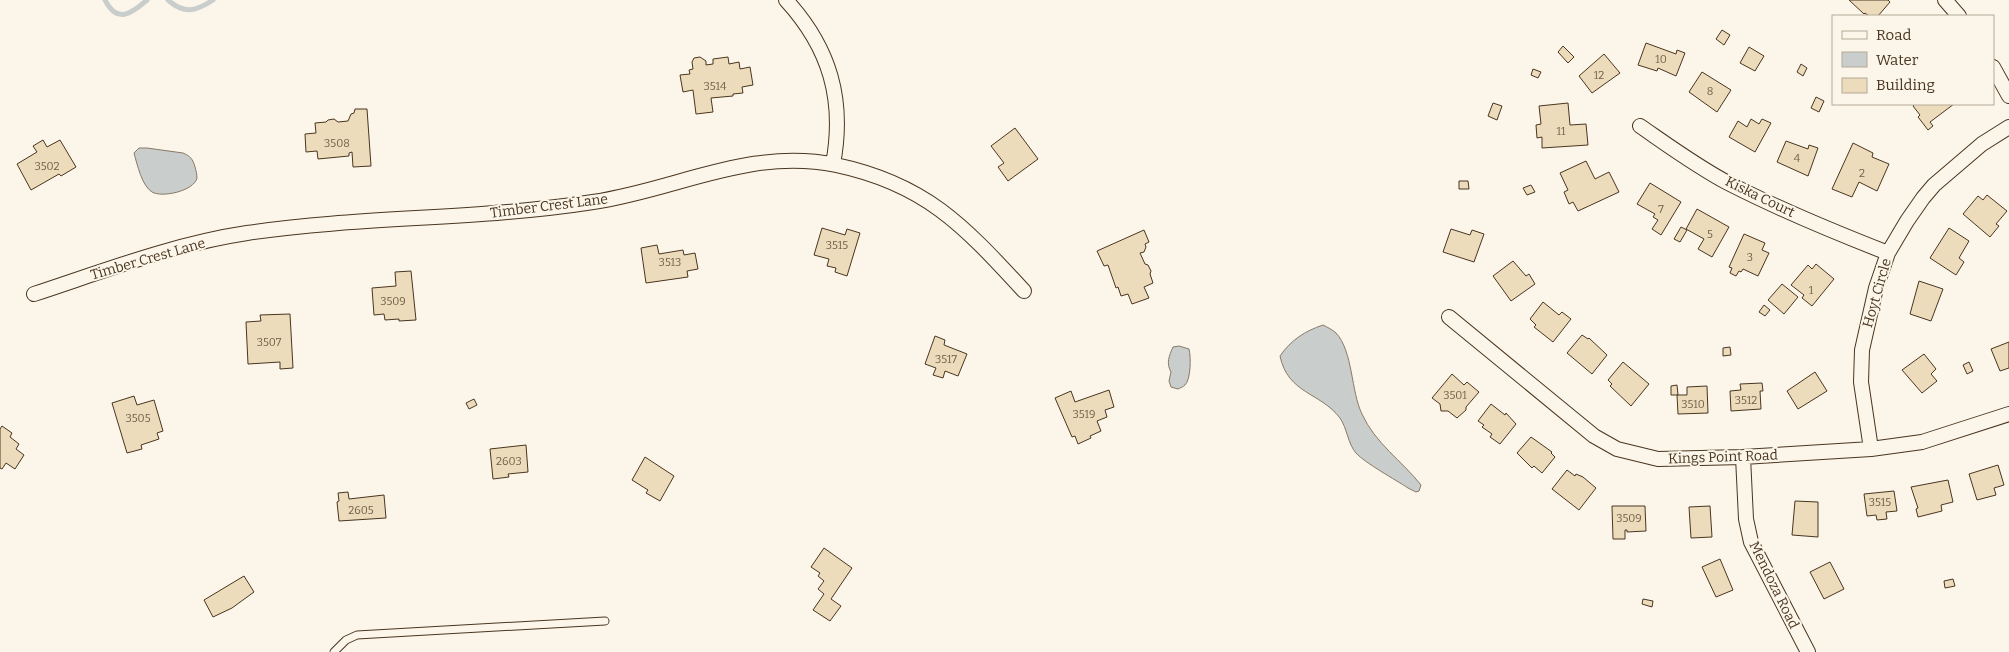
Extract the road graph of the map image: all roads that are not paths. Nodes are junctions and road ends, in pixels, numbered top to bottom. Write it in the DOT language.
graph roads {
  1 [pos="786,0"];
  2 [pos="1945,0"];
  3 [pos="1958,15"];
  4 [pos="1994,69"];
  5 [pos="2009,96"];
  6 [pos="1640,126"];
  7 [pos="2009,127"];
  8 [pos="833,164"];
  9 [pos="1888,253"];
  10 [pos="1024,291"];
  11 [pos="34,294"];
  12 [pos="1449,317"];
  13 [pos="2009,414"];
  14 [pos="1871,449"];
  15 [pos="1743,457"];
  16 [pos="605,621"];
  17 [pos="334,652"];
  18 [pos="1808,652"];
  1 -- 8 [label="street"];
  2 -- 3 [label="street"];
  4 -- 5 [label="street"];
  6 -- 9 [label="street, Kiska Court"];
  7 -- 9 [label="street, Hoyt Circle"];
  8 -- 10 [label="street, Timber Crest Lane"];
  8 -- 11 [label="street, Timber Crest Lane"];
  9 -- 14 [label="street, Hoyt Circle"];
  12 -- 15 [label="street, Kings Point Road"];
  13 -- 14 [label="street, Kings Point Road"];
  14 -- 15 [label="street, Kings Point Road"];
  15 -- 18 [label="street, Mendoza Road"];
  16 -- 17 [label="lane"];
}
